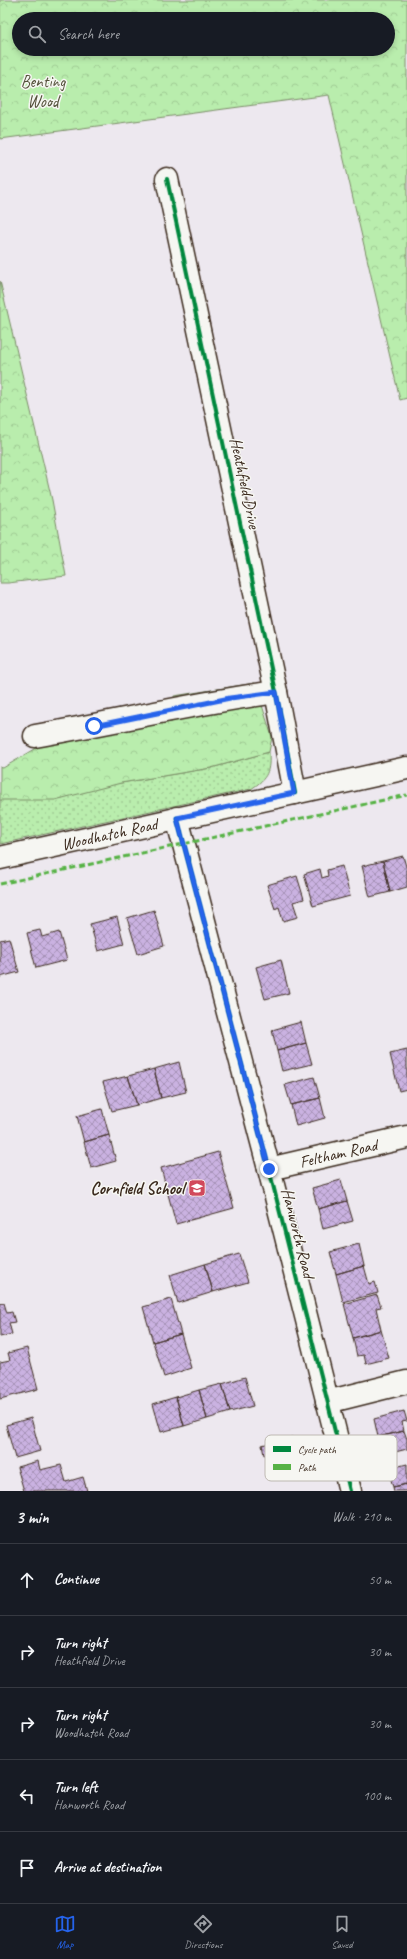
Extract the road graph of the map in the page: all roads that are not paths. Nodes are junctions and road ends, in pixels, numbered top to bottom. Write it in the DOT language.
graph roads {
  1 [pos="167,179"];
  2 [pos="276,692"];
  3 [pos="35,736"];
  4 [pos="407,768"];
  5 [pos="294,793"];
  6 [pos="177,818"];
  7 [pos="0,858"];
  8 [pos="407,1137"];
  9 [pos="269,1169"];
  10 [pos="407,1382"];
  11 [pos="327,1402"];
  12 [pos="336,1435"];
  13 [pos="347,1481"];
  14 [pos="350,1491"];
  1 -- 2 [label="street, Heathfield Drive"];
  2 -- 3 [label="street"];
  2 -- 5 [label="street, Heathfield Drive"];
  4 -- 5 [label="street, Woodhatch Road"];
  5 -- 6 [label="street, Woodhatch Road"];
  6 -- 7 [label="street, Woodhatch Road"];
  6 -- 9 [label="street, Hanworth Road"];
  8 -- 9 [label="street, Feltham Road"];
  9 -- 11 [label="street, Hanworth Road"];
  10 -- 11 [label="street"];
  11 -- 12 [label="street, Hanworth Road"];
  13 -- 14 [label="street, Hanworth Road"];
}
